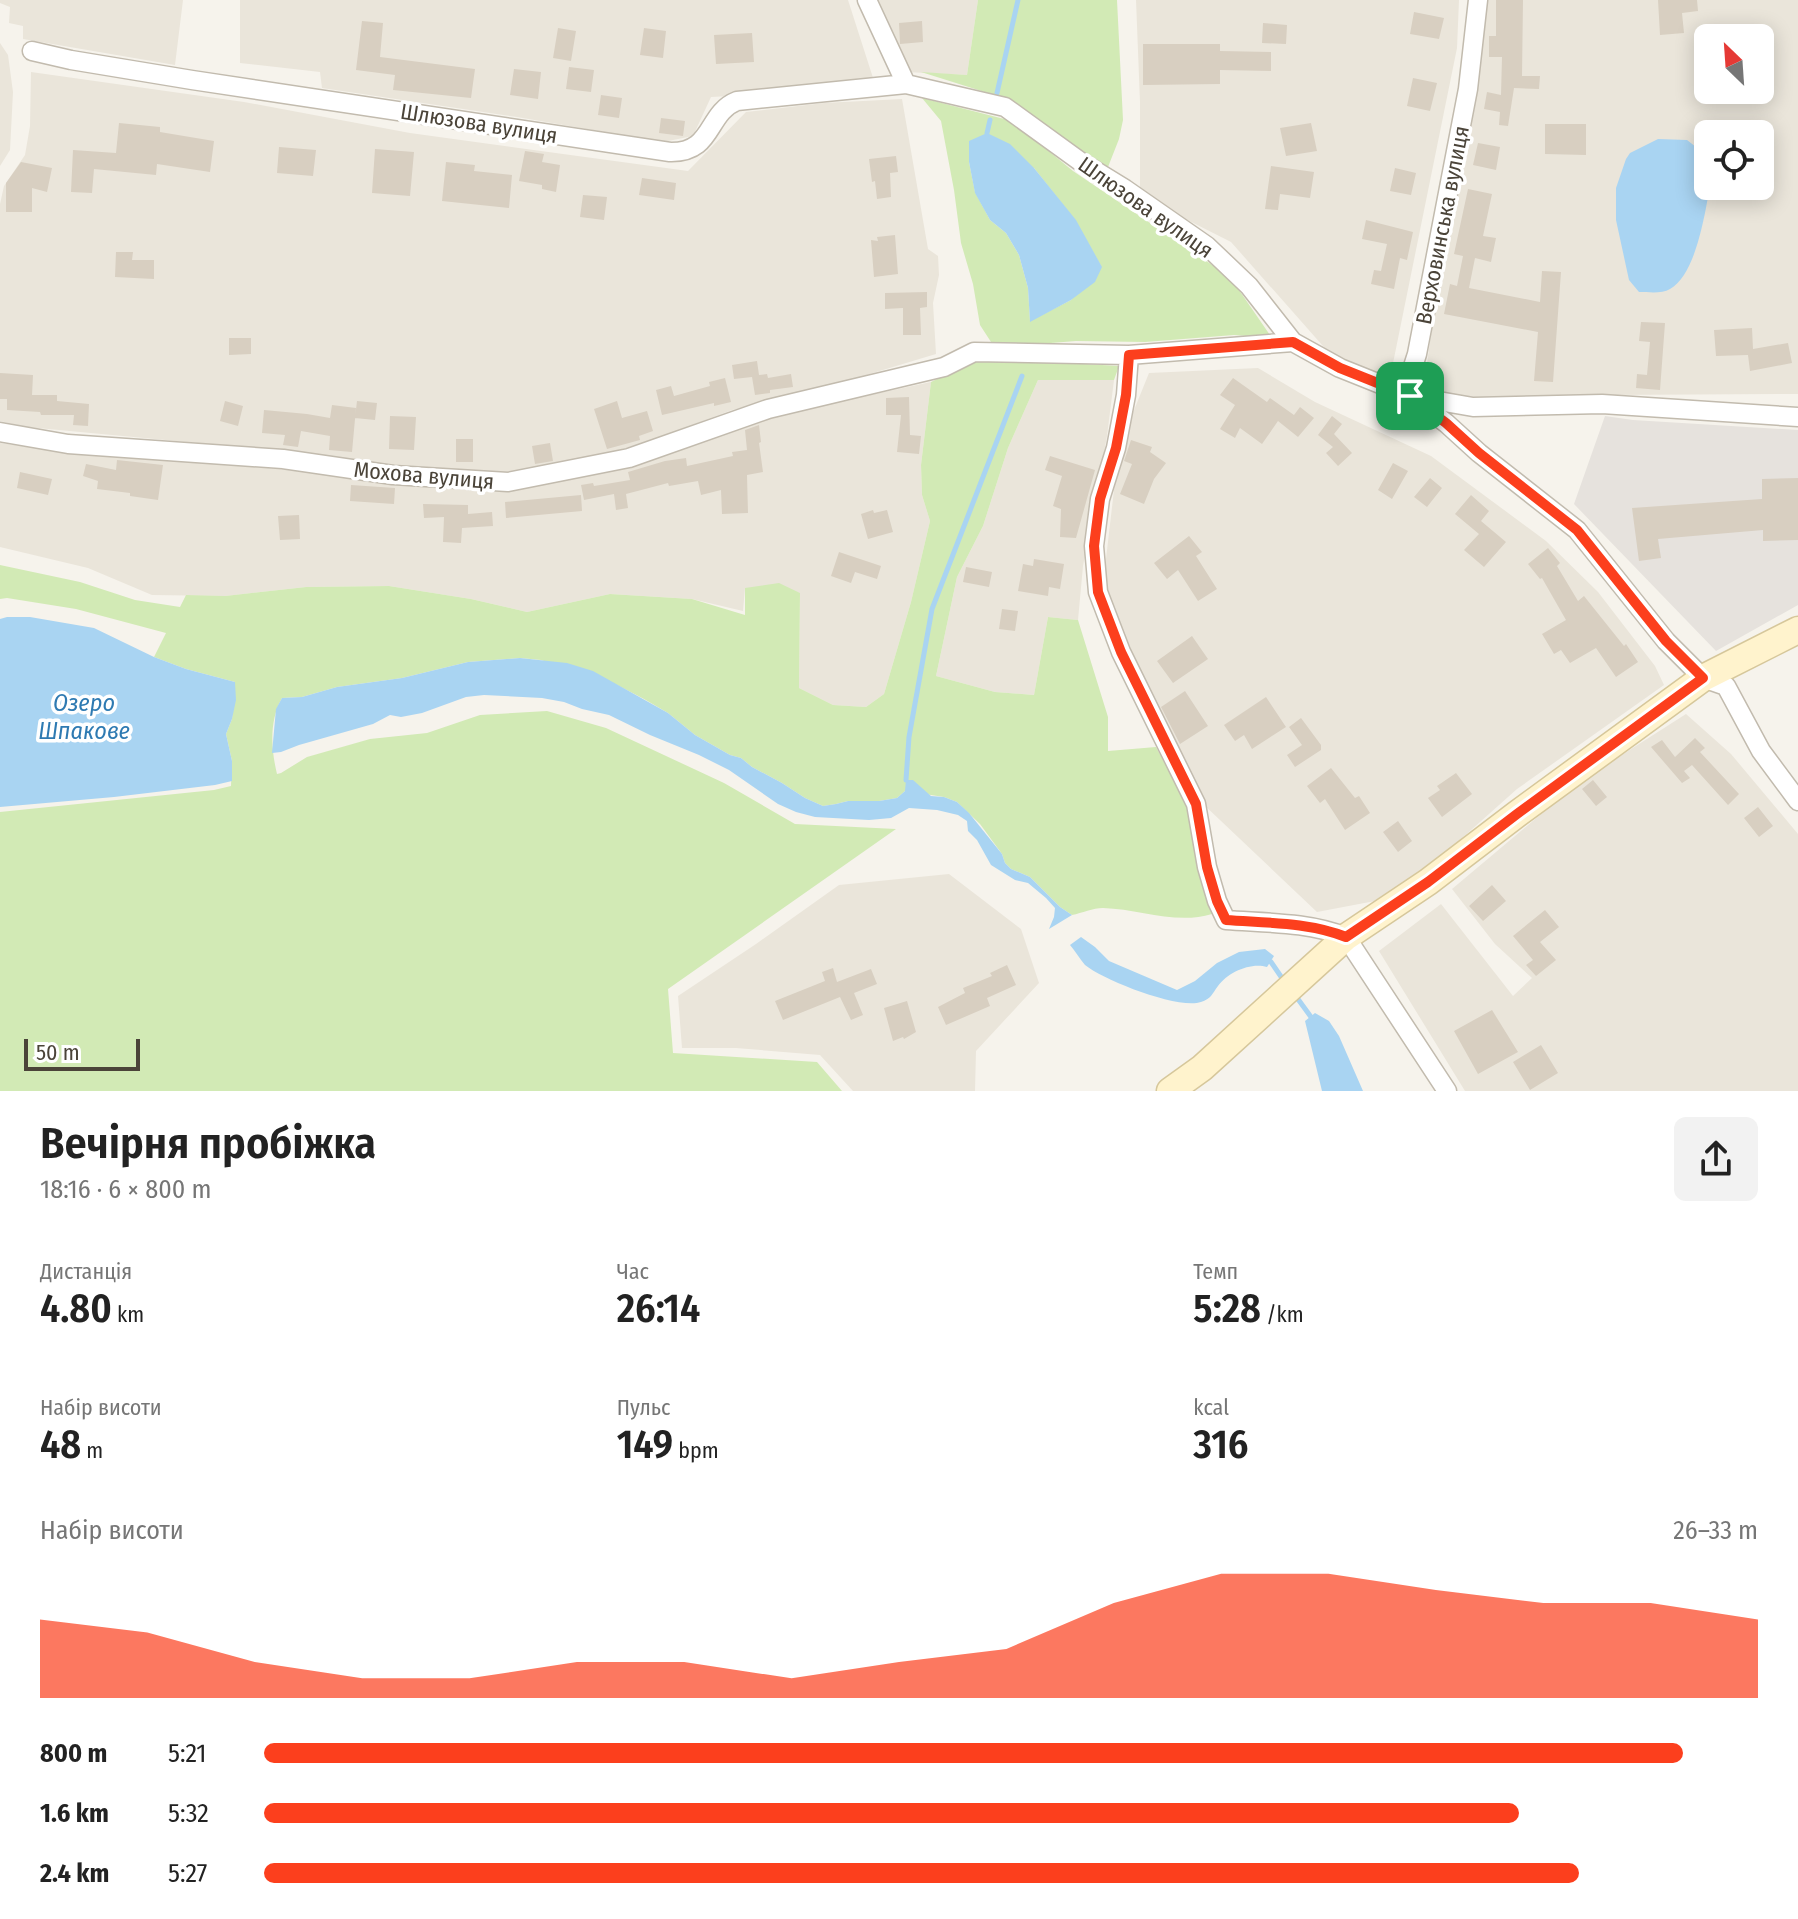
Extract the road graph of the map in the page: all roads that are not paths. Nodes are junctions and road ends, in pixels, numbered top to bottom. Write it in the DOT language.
graph roads {
  1 [pos="867,0"];
  2 [pos="1478,0"];
  3 [pos="32,51"];
  4 [pos="906,84"];
  5 [pos="1293,342"];
  6 [pos="1129,355"];
  7 [pos="1410,396"];
  8 [pos="1798,417"];
  9 [pos="0,432"];
  10 [pos="1798,630"];
  11 [pos="1703,678"];
  12 [pos="1798,801"];
  13 [pos="1346,937"];
  14 [pos="1170,1091"];
  15 [pos="1447,1091"];
  1 -- 4 [label="street"];
  2 -- 7 [label="street, Верховинська вулиця"];
  3 -- 4 [label="street, Шлюзова вулиця"];
  4 -- 5 [label="street, Шлюзова вулиця"];
  5 -- 6 [label="street"];
  5 -- 7 [label="street, Шлюзова вулиця"];
  6 -- 9 [label="street, Мохова вулиця"];
  6 -- 13 [label="street"];
  7 -- 8 [label="street"];
  7 -- 11 [label="street, Шлюзова вулиця"];
  10 -- 11 [label="main road"];
  11 -- 12 [label="street, Шлюзова вулиця"];
  11 -- 13 [label="main road"];
  13 -- 14 [label="main road"];
  13 -- 15 [label="street"];
}
